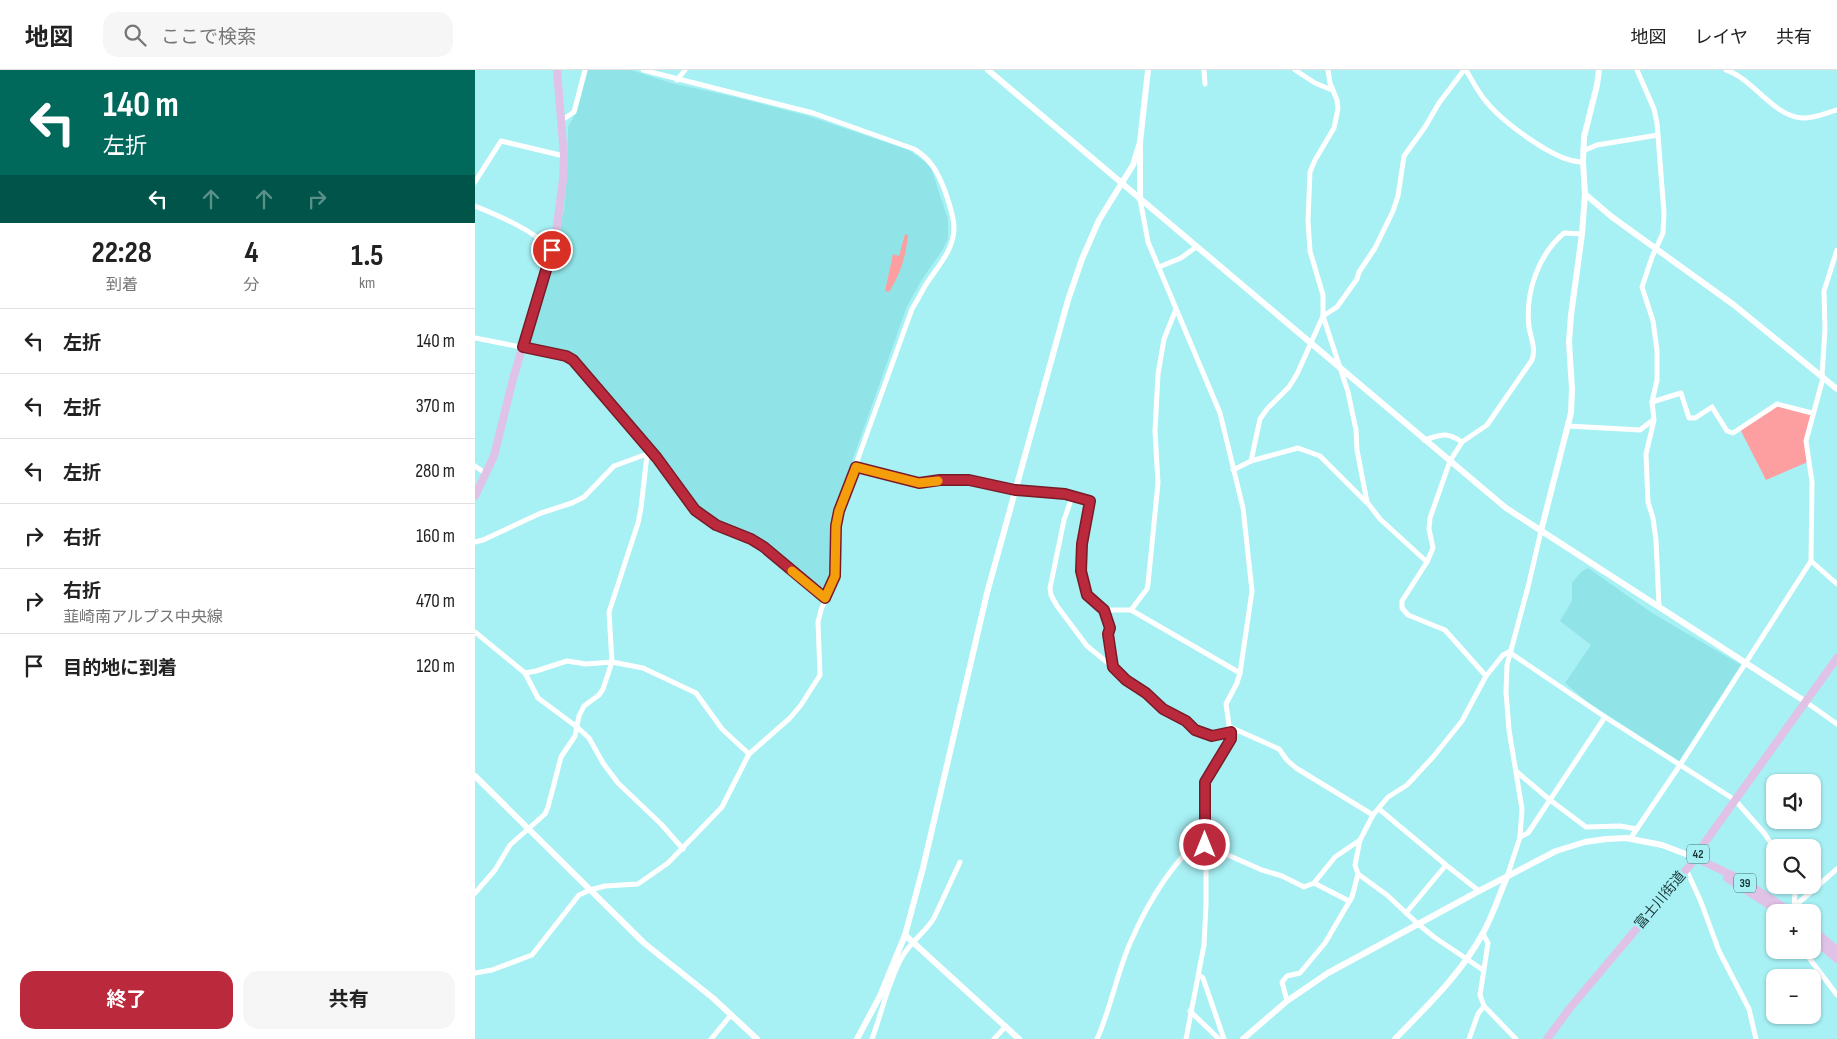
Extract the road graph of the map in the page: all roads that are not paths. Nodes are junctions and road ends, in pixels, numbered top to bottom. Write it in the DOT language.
graph roads {
  1 [pos="557,70"];
  2 [pos="585,70"];
  3 [pos="643,70"];
  4 [pos="685,70"];
  5 [pos="987,70"];
  6 [pos="1149,70"];
  7 [pos="1204,70"];
  8 [pos="1295,70"];
  9 [pos="1328,70"];
  10 [pos="1465,70"];
  11 [pos="1599,70"];
  12 [pos="1637,70"];
  13 [pos="1726,70"];
  14 [pos="677,80"];
  15 [pos="1205,84"];
  16 [pos="1332,90"];
  17 [pos="1837,110"];
  18 [pos="562,120"];
  19 [pos="1657,135"];
  20 [pos="1140,142"];
  21 [pos="1583,151"];
  22 [pos="564,156"];
  23 [pos="1583,162"];
  24 [pos="475,182"];
  25 [pos="1121,183"];
  26 [pos="1585,194"];
  27 [pos="1140,199"];
  28 [pos="475,206"];
  29 [pos="1582,234"];
  30 [pos="1196,247"];
  31 [pos="1656,248"];
  32 [pos="552,250"];
  33 [pos="1837,250"];
  34 [pos="1159,267"];
  35 [pos="1177,309"];
  36 [pos="1323,316"];
  37 [pos="475,338"];
  38 [pos="1311,344"];
  39 [pos="523,347"];
  40 [pos="1341,370"];
  41 [pos="1822,377"];
  42 [pos="1837,389"];
  43 [pos="1652,402"];
  44 [pos="1813,413"];
  45 [pos="1654,420"];
  46 [pos="1568,426"];
  47 [pos="1424,440"];
  48 [pos="1462,442"];
  49 [pos="648,446"];
  50 [pos="647,454"];
  51 [pos="1251,461"];
  52 [pos="1450,461"];
  53 [pos="475,466"];
  54 [pos="856,467"];
  55 [pos="1233,470"];
  56 [pos="486,474"];
  57 [pos="1015,490"];
  58 [pos="475,496"];
  59 [pos="1072,497"];
  60 [pos="1367,502"];
  61 [pos="1541,531"];
  62 [pos="475,542"];
  63 [pos="1811,561"];
  64 [pos="1427,562"];
  65 [pos="1837,584"];
  66 [pos="825,598"];
  67 [pos="1659,607"];
  68 [pos="1104,610"];
  69 [pos="1131,610"];
  70 [pos="475,632"];
  71 [pos="1509,652"];
  72 [pos="1837,658"];
  73 [pos="612,662"];
  74 [pos="1746,663"];
  75 [pos="1113,667"];
  76 [pos="525,673"];
  77 [pos="1240,673"];
  78 [pos="1486,676"];
  79 [pos="1806,702"];
  80 [pos="1605,717"];
  81 [pos="1837,724"];
  82 [pos="577,727"];
  83 [pos="1231,729"];
  84 [pos="749,754"];
  85 [pos="1680,765"];
  86 [pos="1517,771"];
  87 [pos="475,776"];
  88 [pos="1550,800"];
  89 [pos="1735,800"];
  90 [pos="1379,809"];
  91 [pos="1373,815"];
  92 [pos="527,828"];
  93 [pos="1637,829"];
  94 [pos="1205,834"];
  95 [pos="1520,837"];
  96 [pos="1630,839"];
  97 [pos="1768,839"];
  98 [pos="1360,840"];
  99 [pos="1205,845"];
  100 [pos="683,849"];
  101 [pos="1696,858"];
  102 [pos="960,862"];
  103 [pos="1446,865"];
  104 [pos="1686,869"];
  105 [pos="1837,869"];
  106 [pos="1358,874"];
  107 [pos="1507,876"];
  108 [pos="1314,882"];
  109 [pos="590,890"];
  110 [pos="1479,891"];
  111 [pos="475,893"];
  112 [pos="1349,901"];
  113 [pos="1768,904"];
  114 [pos="1783,904"];
  115 [pos="1799,904"];
  116 [pos="1406,912"];
  117 [pos="1418,924"];
  118 [pos="1483,934"];
  119 [pos="905,935"];
  120 [pos="1821,937"];
  121 [pos="913,940"];
  122 [pos="1821,946"];
  123 [pos="1837,950"];
  124 [pos="1467,959"];
  125 [pos="1810,959"];
  126 [pos="1837,959"];
  127 [pos="1483,970"];
  128 [pos="475,973"];
  129 [pos="1199,975"];
  130 [pos="1837,995"];
  131 [pos="1287,1001"];
  132 [pos="1484,1006"];
  133 [pos="1190,1011"];
  134 [pos="731,1015"];
  135 [pos="1006,1026"];
  136 [pos="711,1039"];
  137 [pos="757,1039"];
  138 [pos="857,1039"];
  139 [pos="872,1039"];
  140 [pos="994,1039"];
  141 [pos="1019,1039"];
  142 [pos="1097,1039"];
  143 [pos="1186,1039"];
  144 [pos="1219,1039"];
  145 [pos="1224,1039"];
  146 [pos="1243,1039"];
  147 [pos="1395,1039"];
  148 [pos="1469,1039"];
  149 [pos="1516,1039"];
  150 [pos="1547,1039"];
  151 [pos="1756,1039"];
  1 -- 18 [label="main road"];
  2 -- 18 [label="street"];
  3 -- 14 [label="street"];
  4 -- 14 [label="street"];
  5 -- 25 [label="street"];
  6 -- 20 [label="street"];
  7 -- 15 [label="street"];
  8 -- 16 [label="street"];
  9 -- 16 [label="street"];
  10 -- 23 [label="street"];
  10 -- 36 [label="street"];
  11 -- 21 [label="street"];
  12 -- 19 [label="street"];
  13 -- 17 [label="street"];
  14 -- 54 [label="street"];
  16 -- 36 [label="street"];
  18 -- 22 [label="main road"];
  19 -- 21 [label="street"];
  19 -- 31 [label="street"];
  20 -- 25 [label="street"];
  20 -- 27 [label="street"];
  21 -- 23 [label="street"];
  22 -- 24 [label="street"];
  22 -- 32 [label="main road"];
  23 -- 26 [label="street"];
  25 -- 27 [label="street"];
  25 -- 57 [label="street"];
  26 -- 29 [label="street"];
  26 -- 31 [label="street"];
  27 -- 30 [label="street"];
  27 -- 34 [label="street"];
  28 -- 32 [label="street"];
  29 -- 46 [label="street"];
  29 -- 48 [label="street"];
  30 -- 34 [label="street"];
  30 -- 38 [label="street"];
  31 -- 41 [label="street"];
  31 -- 43 [label="street"];
  32 -- 39 [label="main road"];
  33 -- 41 [label="street"];
  34 -- 35 [label="street"];
  35 -- 55 [label="street"];
  35 -- 69 [label="street"];
  36 -- 38 [label="street"];
  36 -- 40 [label="street"];
  37 -- 39 [label="street"];
  38 -- 40 [label="street"];
  38 -- 51 [label="street"];
  39 -- 49 [label="street"];
  39 -- 56 [label="main road"];
  40 -- 47 [label="street"];
  40 -- 60 [label="street"];
  41 -- 42 [label="street"];
  41 -- 44 [label="street"];
  43 -- 44 [label="street"];
  43 -- 45 [label="street"];
  44 -- 63 [label="street"];
  45 -- 46 [label="street"];
  45 -- 67 [label="street"];
  46 -- 61 [label="street"];
  47 -- 48 [label="street"];
  47 -- 52 [label="street"];
  48 -- 52 [label="street"];
  49 -- 50 [label="street"];
  49 -- 66 [label="street"];
  50 -- 62 [label="street"];
  50 -- 73 [label="street"];
  51 -- 55 [label="street"];
  51 -- 60 [label="street"];
  52 -- 61 [label="street"];
  52 -- 64 [label="street"];
  53 -- 56 [label="street"];
  54 -- 57 [label="street"];
  54 -- 66 [label="street"];
  55 -- 77 [label="street"];
  56 -- 58 [label="main road"];
  57 -- 59 [label="street"];
  57 -- 119 [label="street"];
  59 -- 68 [label="street"];
  59 -- 75 [label="street"];
  60 -- 64 [label="street"];
  61 -- 67 [label="street"];
  61 -- 71 [label="street"];
  63 -- 65 [label="street"];
  63 -- 74 [label="street"];
  64 -- 78 [label="street"];
  66 -- 84 [label="street"];
  67 -- 74 [label="street"];
  68 -- 69 [label="street"];
  68 -- 75 [label="street"];
  69 -- 77 [label="street"];
  70 -- 76 [label="street"];
  71 -- 78 [label="street"];
  71 -- 80 [label="street"];
  71 -- 86 [label="street"];
  72 -- 79 [label="main road, 富士川街道 / 42"];
  73 -- 76 [label="street"];
  73 -- 82 [label="street"];
  73 -- 84 [label="street"];
  74 -- 79 [label="street"];
  74 -- 85 [label="street"];
  75 -- 83 [label="street"];
  76 -- 82 [label="street"];
  77 -- 83 [label="street"];
  78 -- 90 [label="street"];
  79 -- 81 [label="street"];
  79 -- 89 [label="main road, 富士川街道 / 42"];
  80 -- 85 [label="street"];
  80 -- 88 [label="street"];
  82 -- 92 [label="street"];
  82 -- 100 [label="street"];
  83 -- 91 [label="street"];
  83 -- 94 [label="street"];
  84 -- 100 [label="street"];
  85 -- 89 [label="street"];
  85 -- 93 [label="street"];
  86 -- 88 [label="street"];
  86 -- 95 [label="street"];
  87 -- 92 [label="street"];
  88 -- 93 [label="street"];
  88 -- 95 [label="street"];
  89 -- 97 [label="street"];
  89 -- 101 [label="main road, 富士川街道 / 42"];
  90 -- 91 [label="street"];
  90 -- 103 [label="street"];
  91 -- 98 [label="street"];
  92 -- 109 [label="street"];
  92 -- 111 [label="street"];
  93 -- 96 [label="street"];
  94 -- 99 [label="street"];
  94 -- 142 [label="street"];
  95 -- 107 [label="street"];
  96 -- 101 [label="street"];
  96 -- 107 [label="street"];
  98 -- 106 [label="street"];
  98 -- 108 [label="street"];
  99 -- 108 [label="street"];
  99 -- 129 [label="street"];
  100 -- 109 [label="street"];
  101 -- 104 [label="main road, 富士川街道 / 42"];
  101 -- 113 [label="main road, 39"];
  101 -- 114 [label="main road, 39"];
  102 -- 121 [label="street"];
  103 -- 110 [label="street"];
  103 -- 116 [label="street"];
  104 -- 150 [label="main road, 富士川街道 / 42"];
  104 -- 151 [label="street"];
  105 -- 115 [label="street"];
  106 -- 112 [label="street"];
  106 -- 116 [label="street"];
  107 -- 110 [label="street"];
  107 -- 118 [label="street"];
  108 -- 112 [label="street"];
  109 -- 128 [label="street"];
  109 -- 134 [label="street"];
  110 -- 117 [label="street"];
  112 -- 131 [label="street"];
  116 -- 117 [label="street"];
  117 -- 124 [label="street"];
  117 -- 131 [label="street"];
  118 -- 124 [label="street"];
  118 -- 127 [label="street"];
  119 -- 121 [label="street"];
  119 -- 138 [label="street"];
  120 -- 123 [label="main road"];
  121 -- 135 [label="street"];
  121 -- 139 [label="street"];
  122 -- 126 [label="main road"];
  124 -- 127 [label="street"];
  124 -- 147 [label="street"];
  125 -- 130 [label="street"];
  127 -- 132 [label="street"];
  129 -- 133 [label="street"];
  129 -- 145 [label="street"];
  131 -- 146 [label="street"];
  132 -- 148 [label="street"];
  132 -- 149 [label="street"];
  133 -- 143 [label="street"];
  133 -- 144 [label="street"];
  134 -- 136 [label="street"];
  134 -- 137 [label="street"];
  135 -- 140 [label="street"];
  135 -- 141 [label="street"];
}
